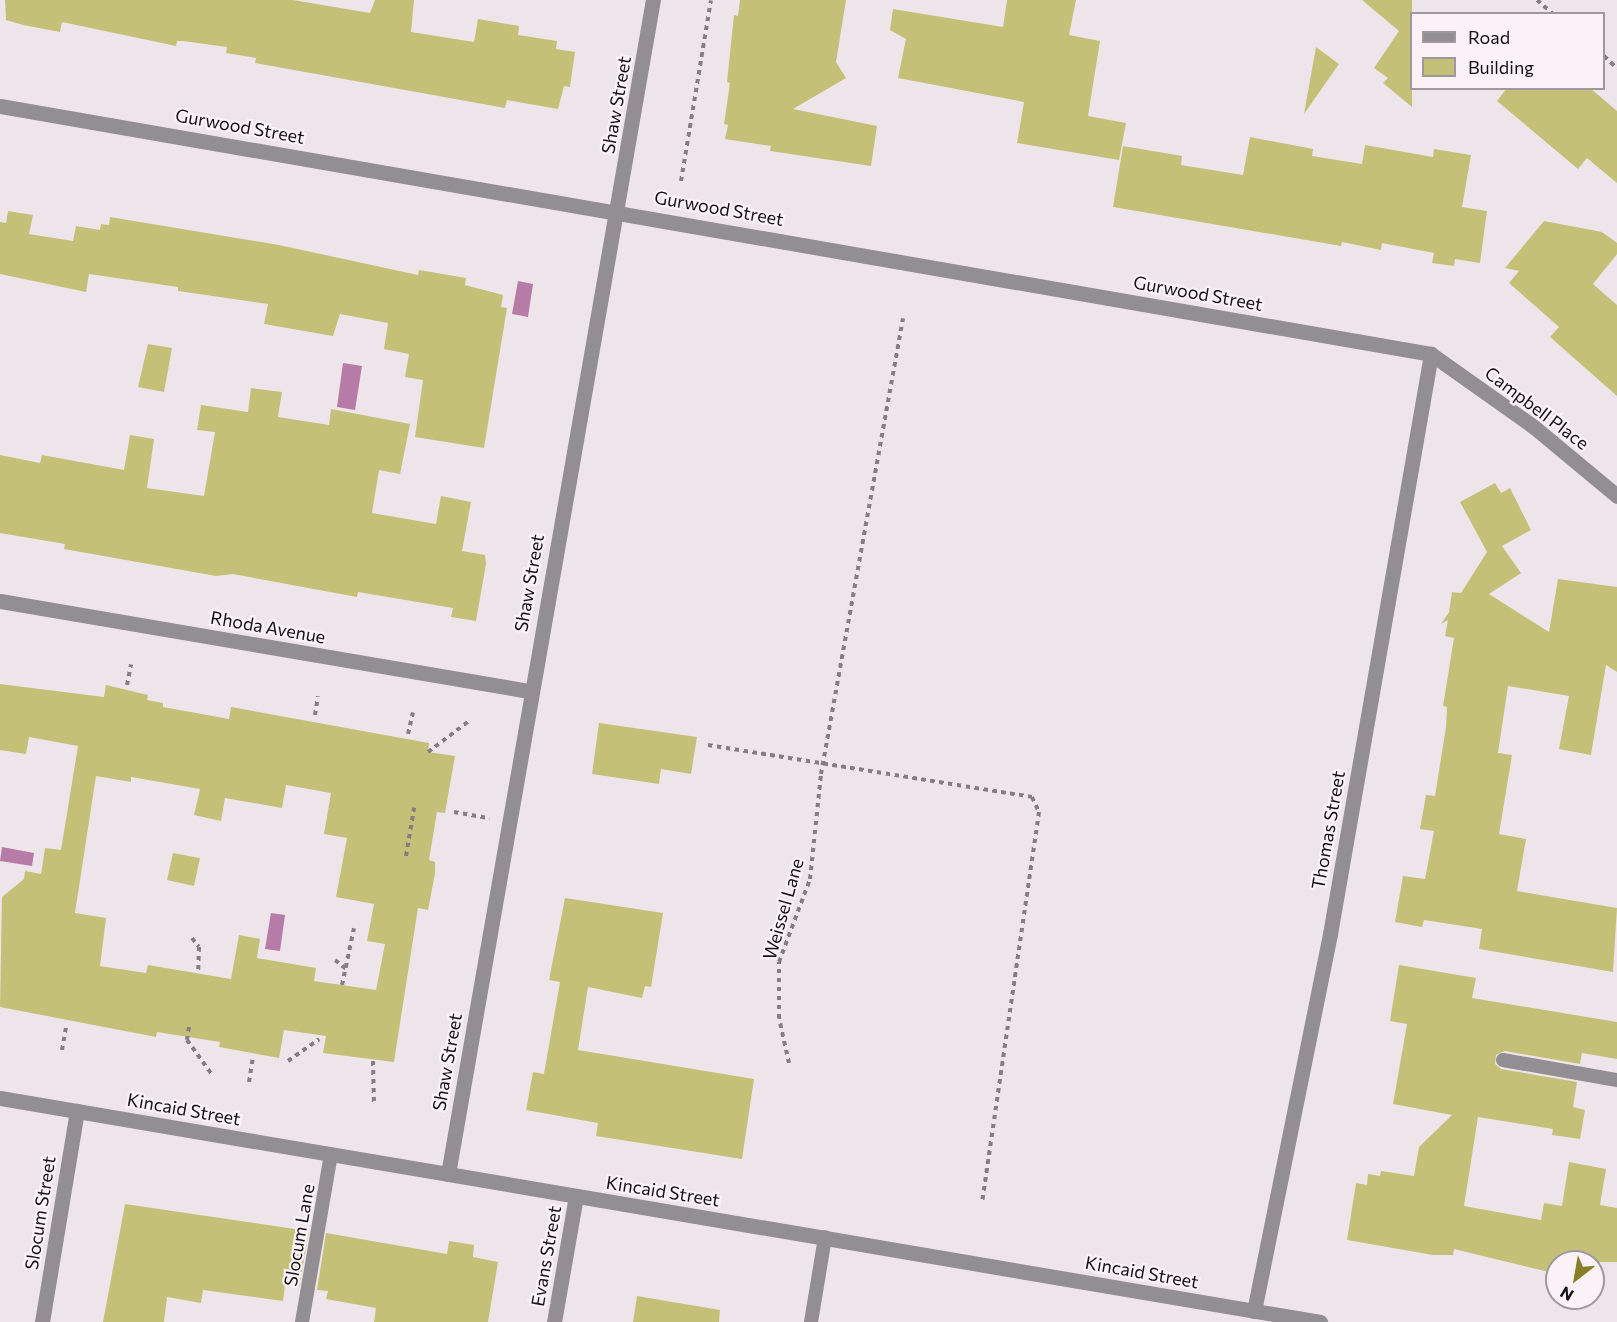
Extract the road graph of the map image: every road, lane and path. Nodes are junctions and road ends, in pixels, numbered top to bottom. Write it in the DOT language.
graph roads {
  1 [pos="653,0"];
  2 [pos="711,0"];
  3 [pos="1537,0"];
  4 [pos="1551,12"];
  5 [pos="1605,57"];
  6 [pos="1617,68"];
  7 [pos="0,106"];
  8 [pos="681,181"];
  9 [pos="618,210"];
  10 [pos="903,318"];
  11 [pos="1431,354"];
  12 [pos="1617,496"];
  13 [pos="0,601"];
  14 [pos="131,664"];
  15 [pos="127,685"];
  16 [pos="530,692"];
  17 [pos="318,696"];
  18 [pos="413,712"];
  19 [pos="315,715"];
  20 [pos="469,721"];
  21 [pos="408,734"];
  22 [pos="708,745"];
  23 [pos="428,752"];
  24 [pos="825,763"];
  25 [pos="414,808"];
  26 [pos="454,812"];
  27 [pos="507,821"];
  28 [pos="406,856"];
  29 [pos="354,928"];
  30 [pos="192,938"];
  31 [pos="335,960"];
  32 [pos="346,969"];
  33 [pos="198,973"];
  34 [pos="342,985"];
  35 [pos="66,1027"];
  36 [pos="189,1027"];
  37 [pos="319,1039"];
  38 [pos="62,1050"];
  39 [pos="254,1058"];
  40 [pos="1503,1060"];
  41 [pos="288,1061"];
  42 [pos="373,1061"];
  43 [pos="789,1063"];
  44 [pos="213,1076"];
  45 [pos="1617,1080"];
  46 [pos="249,1082"];
  47 [pos="0,1098"];
  48 [pos="374,1105"];
  49 [pos="77,1111"];
  50 [pos="331,1154"];
  51 [pos="448,1174"];
  52 [pos="576,1196"];
  53 [pos="982,1202"];
  54 [pos="825,1237"];
  55 [pos="1254,1311"];
  56 [pos="42,1322"];
  57 [pos="302,1322"];
  58 [pos="554,1322"];
  59 [pos="812,1322"];
  60 [pos="1320,1322"];
  1 -- 9 [label="street, Shaw Street"];
  2 -- 8 [label="path"];
  3 -- 4 [label="path"];
  5 -- 6 [label="path"];
  7 -- 9 [label="street, Gurwood Street"];
  9 -- 11 [label="street, Gurwood Street"];
  9 -- 16 [label="street, Shaw Street"];
  10 -- 24 [label="path, Weissel Lane"];
  11 -- 12 [label="street, Campbell Place"];
  11 -- 55 [label="street, Thomas Street"];
  13 -- 16 [label="street, Rhoda Avenue"];
  14 -- 15 [label="path"];
  16 -- 27 [label="street, Shaw Street"];
  17 -- 19 [label="path"];
  18 -- 21 [label="path"];
  20 -- 23 [label="path"];
  22 -- 24 [label="path"];
  24 -- 43 [label="path, Weissel Lane"];
  24 -- 53 [label="path"];
  25 -- 28 [label="path"];
  26 -- 27 [label="path"];
  27 -- 51 [label="street, Shaw Street"];
  29 -- 32 [label="path"];
  30 -- 33 [label="path"];
  31 -- 32 [label="path"];
  32 -- 34 [label="path"];
  35 -- 38 [label="path"];
  36 -- 44 [label="path"];
  37 -- 41 [label="path"];
  39 -- 46 [label="path"];
  40 -- 45 [label="lane"];
  42 -- 48 [label="path"];
  47 -- 49 [label="street, Kincaid Street"];
  49 -- 50 [label="street, Kincaid Street"];
  49 -- 56 [label="street, Slocum Street"];
  50 -- 51 [label="street, Kincaid Street"];
  50 -- 57 [label="lane, Slocum Lane"];
  51 -- 52 [label="street, Kincaid Street"];
  52 -- 54 [label="street, Kincaid Street"];
  52 -- 58 [label="street, Evans Street"];
  54 -- 55 [label="street, Kincaid Street"];
  54 -- 59 [label="lane"];
  55 -- 60 [label="street, Kincaid Street"];
}
